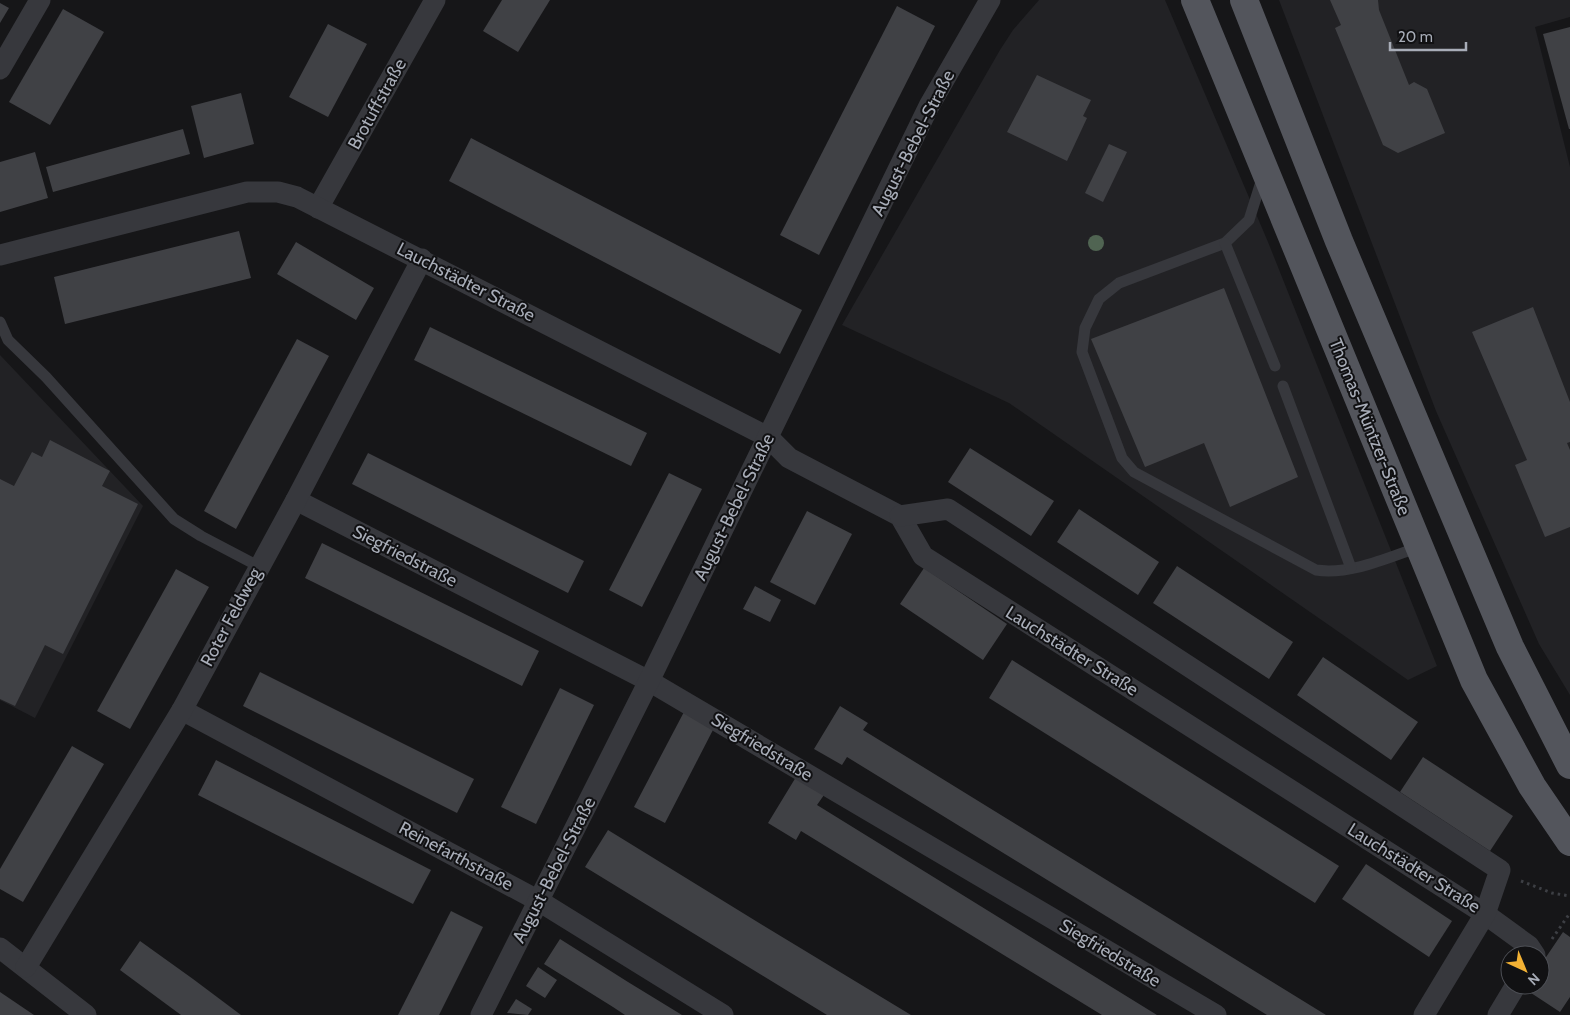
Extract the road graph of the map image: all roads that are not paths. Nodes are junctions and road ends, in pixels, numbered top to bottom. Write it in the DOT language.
graph roads {
  1 [pos="40,0"];
  2 [pos="435,0"];
  3 [pos="990,0"];
  4 [pos="1195,0"];
  5 [pos="1244,0"];
  6 [pos="0,68"];
  7 [pos="1268,178"];
  8 [pos="318,208"];
  9 [pos="1225,243"];
  10 [pos="0,255"];
  11 [pos="422,259"];
  12 [pos="0,322"];
  13 [pos="1275,366"];
  14 [pos="1283,386"];
  15 [pos="768,437"];
  16 [pos="296,500"];
  17 [pos="900,516"];
  18 [pos="1419,547"];
  19 [pos="258,566"];
  20 [pos="1351,568"];
  21 [pos="649,680"];
  22 [pos="182,710"];
  23 [pos="1570,765"];
  24 [pos="1570,842"];
  25 [pos="539,901"];
  26 [pos="1485,914"];
  27 [pos="1529,945"];
  28 [pos="0,948"];
  29 [pos="26,967"];
  30 [pos="1510,995"];
  31 [pos="86,1015"];
  32 [pos="481,1015"];
  33 [pos="723,1015"];
  34 [pos="1216,1015"];
  35 [pos="1424,1015"];
  36 [pos="1498,1015"];
  1 -- 6 [label="street"];
  2 -- 8 [label="street, Brotuffstraße"];
  3 -- 15 [label="street, August-Bebel-Straße"];
  4 -- 7 [label="main road, Thomas-Müntzer-Straße"];
  5 -- 23 [label="main road"];
  7 -- 9 [label="lane"];
  7 -- 18 [label="main road, Thomas-Müntzer-Straße"];
  8 -- 10 [label="street, Lauchstädter Straße"];
  8 -- 11 [label="street, Lauchstädter Straße"];
  9 -- 13 [label="lane"];
  9 -- 20 [label="lane"];
  11 -- 15 [label="street, Lauchstädter Straße"];
  11 -- 16 [label="street, Roter Feldweg"];
  12 -- 19 [label="lane"];
  14 -- 20 [label="lane"];
  15 -- 17 [label="street, Lauchstädter Straße"];
  15 -- 21 [label="street, August-Bebel-Straße"];
  16 -- 19 [label="street, Roter Feldweg"];
  16 -- 21 [label="street, Siegfriedstraße"];
  17 -- 26 [label="street, Lauchstädter Straße"];
  17 -- 26 [label="street, Lauchstädter Straße"];
  18 -- 20 [label="lane"];
  18 -- 24 [label="main road, Thomas-Müntzer-Straße"];
  19 -- 22 [label="street, Roter Feldweg"];
  21 -- 25 [label="street, August-Bebel-Straße"];
  21 -- 34 [label="street, Siegfriedstraße"];
  22 -- 25 [label="street, Reinefarthstraße"];
  22 -- 29 [label="street, Roter Feldweg"];
  25 -- 32 [label="street, August-Bebel-Straße"];
  25 -- 33 [label="street, Reinefarthstraße"];
  26 -- 27 [label="street"];
  26 -- 35 [label="street"];
  28 -- 29 [label="street"];
  29 -- 31 [label="street"];
  30 -- 36 [label="street"];
}
